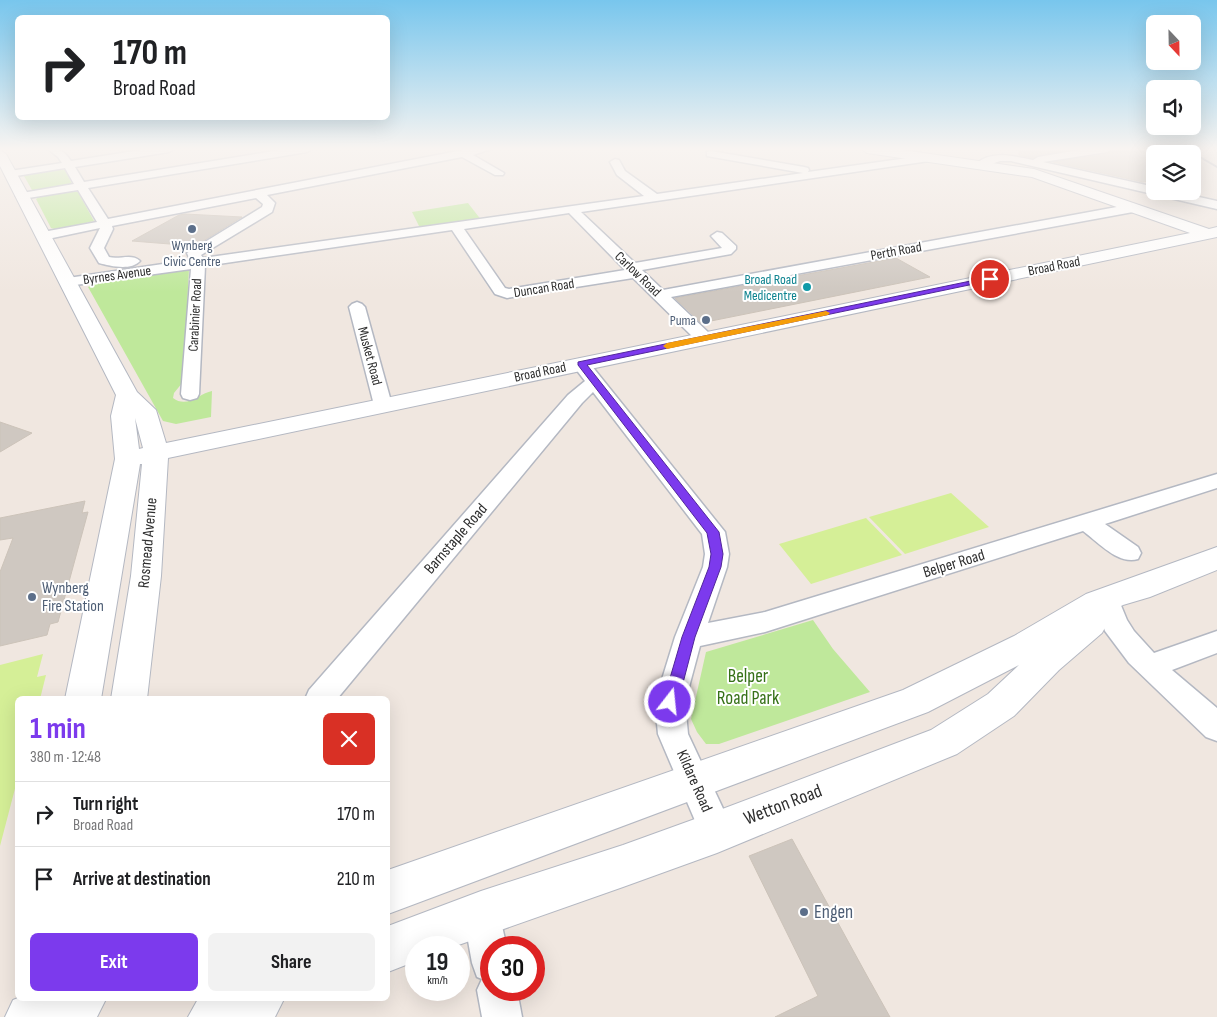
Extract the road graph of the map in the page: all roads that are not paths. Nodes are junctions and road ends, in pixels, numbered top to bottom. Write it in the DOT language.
graph roads {
  1 [pos="22,196"];
  2 [pos="86,196"];
  3 [pos="247,196"];
  4 [pos="262,196"];
  5 [pos="666,196"];
  6 [pos="1101,196"];
  7 [pos="1175,196"];
  8 [pos="655,198"];
  9 [pos="1217,205"];
  10 [pos="1133,208"];
  11 [pos="572,210"];
  12 [pos="104,224"];
  13 [pos="456,226"];
  14 [pos="1214,234"];
  15 [pos="44,236"];
  16 [pos="718,236"];
  17 [pos="196,258"];
  18 [pos="633,270"];
  19 [pos="68,282"];
  20 [pos="658,295"];
  21 [pos="357,307"];
  22 [pos="704,338"];
  23 [pos="588,373"];
  24 [pos="190,394"];
  25 [pos="383,405"];
  26 [pos="142,456"];
  27 [pos="1217,481"];
  28 [pos="1086,522"];
  29 [pos="1129,553"];
  30 [pos="1217,558"];
  31 [pos="1139,589"];
  32 [pos="1096,620"];
  33 [pos="688,637"];
  34 [pos="1217,642"];
  35 [pos="1149,666"];
  36 [pos="84,696"];
  37 [pos="129,696"];
  38 [pos="322,696"];
  39 [pos="1217,727"];
  40 [pos="694,781"];
  41 [pos="717,832"];
  42 [pos="390,891"];
  43 [pos="481,913"];
  44 [pos="486,936"];
  45 [pos="390,948"];
  46 [pos="29,1001"];
  47 [pos="77,1001"];
  48 [pos="83,1001"];
  49 [pos="255,1001"];
  50 [pos="499,1001"];
  51 [pos="26,1017"];
  52 [pos="30,1017"];
  53 [pos="81,1017"];
  54 [pos="213,1017"];
  55 [pos="502,1017"];
  1 -- 15 [label="main road, Rosmead Avenue"];
  2 -- 12 [label="street"];
  3 -- 12 [label="street"];
  4 -- 17 [label="street"];
  5 -- 8 [label="street, Byrnes Avenue"];
  6 -- 10 [label="main road"];
  7 -- 9 [label="street"];
  8 -- 11 [label="street, Byrnes Avenue"];
  10 -- 14 [label="main road"];
  10 -- 20 [label="street, Perth Road"];
  11 -- 13 [label="street, Byrnes Avenue"];
  11 -- 18 [label="street, Carlow Road"];
  12 -- 15 [label="street"];
  12 -- 17 [label="street"];
  13 -- 17 [label="street, Byrnes Avenue"];
  13 -- 18 [label="street, Duncan Road"];
  14 -- 22 [label="main road, Broad Road"];
  15 -- 19 [label="main road, Rosmead Avenue"];
  16 -- 18 [label="street, Duncan Road"];
  17 -- 19 [label="street, Byrnes Avenue"];
  17 -- 24 [label="street, Carabinier Road"];
  18 -- 20 [label="street, Carlow Road"];
  19 -- 26 [label="main road, Rosmead Avenue"];
  20 -- 22 [label="street, Carlow Road"];
  21 -- 25 [label="street, Musket Road"];
  22 -- 23 [label="main road, Broad Road"];
  23 -- 25 [label="main road, Broad Road"];
  23 -- 33 [label="street, Kildare Road"];
  23 -- 38 [label="street, Barnstaple Road"];
  25 -- 26 [label="main road, Broad Road"];
  26 -- 36 [label="main road, Rosmead Avenue"];
  26 -- 37 [label="main road, Rosmead Avenue"];
  27 -- 28 [label="street, Belper Road"];
  28 -- 29 [label="street"];
  28 -- 33 [label="street, Belper Road"];
  30 -- 31 [label="main road, Wetton Road"];
  31 -- 32 [label="main road, Wetton Road"];
  31 -- 40 [label="main road, Wetton Road"];
  32 -- 35 [label="street"];
  32 -- 41 [label="main road, Wetton Road"];
  33 -- 40 [label="street, Kildare Road"];
  34 -- 35 [label="street"];
  35 -- 39 [label="street"];
  40 -- 41 [label="street, Kildare Road"];
  40 -- 42 [label="main road, Wetton Road"];
  41 -- 43 [label="main road, Wetton Road"];
  43 -- 44 [label="street"];
  43 -- 45 [label="main road, Wetton Road"];
  46 -- 51 [label="main road"];
  47 -- 52 [label="main road"];
  48 -- 53 [label="main road"];
  49 -- 54 [label="main road"];
  50 -- 55 [label="street"];
}
